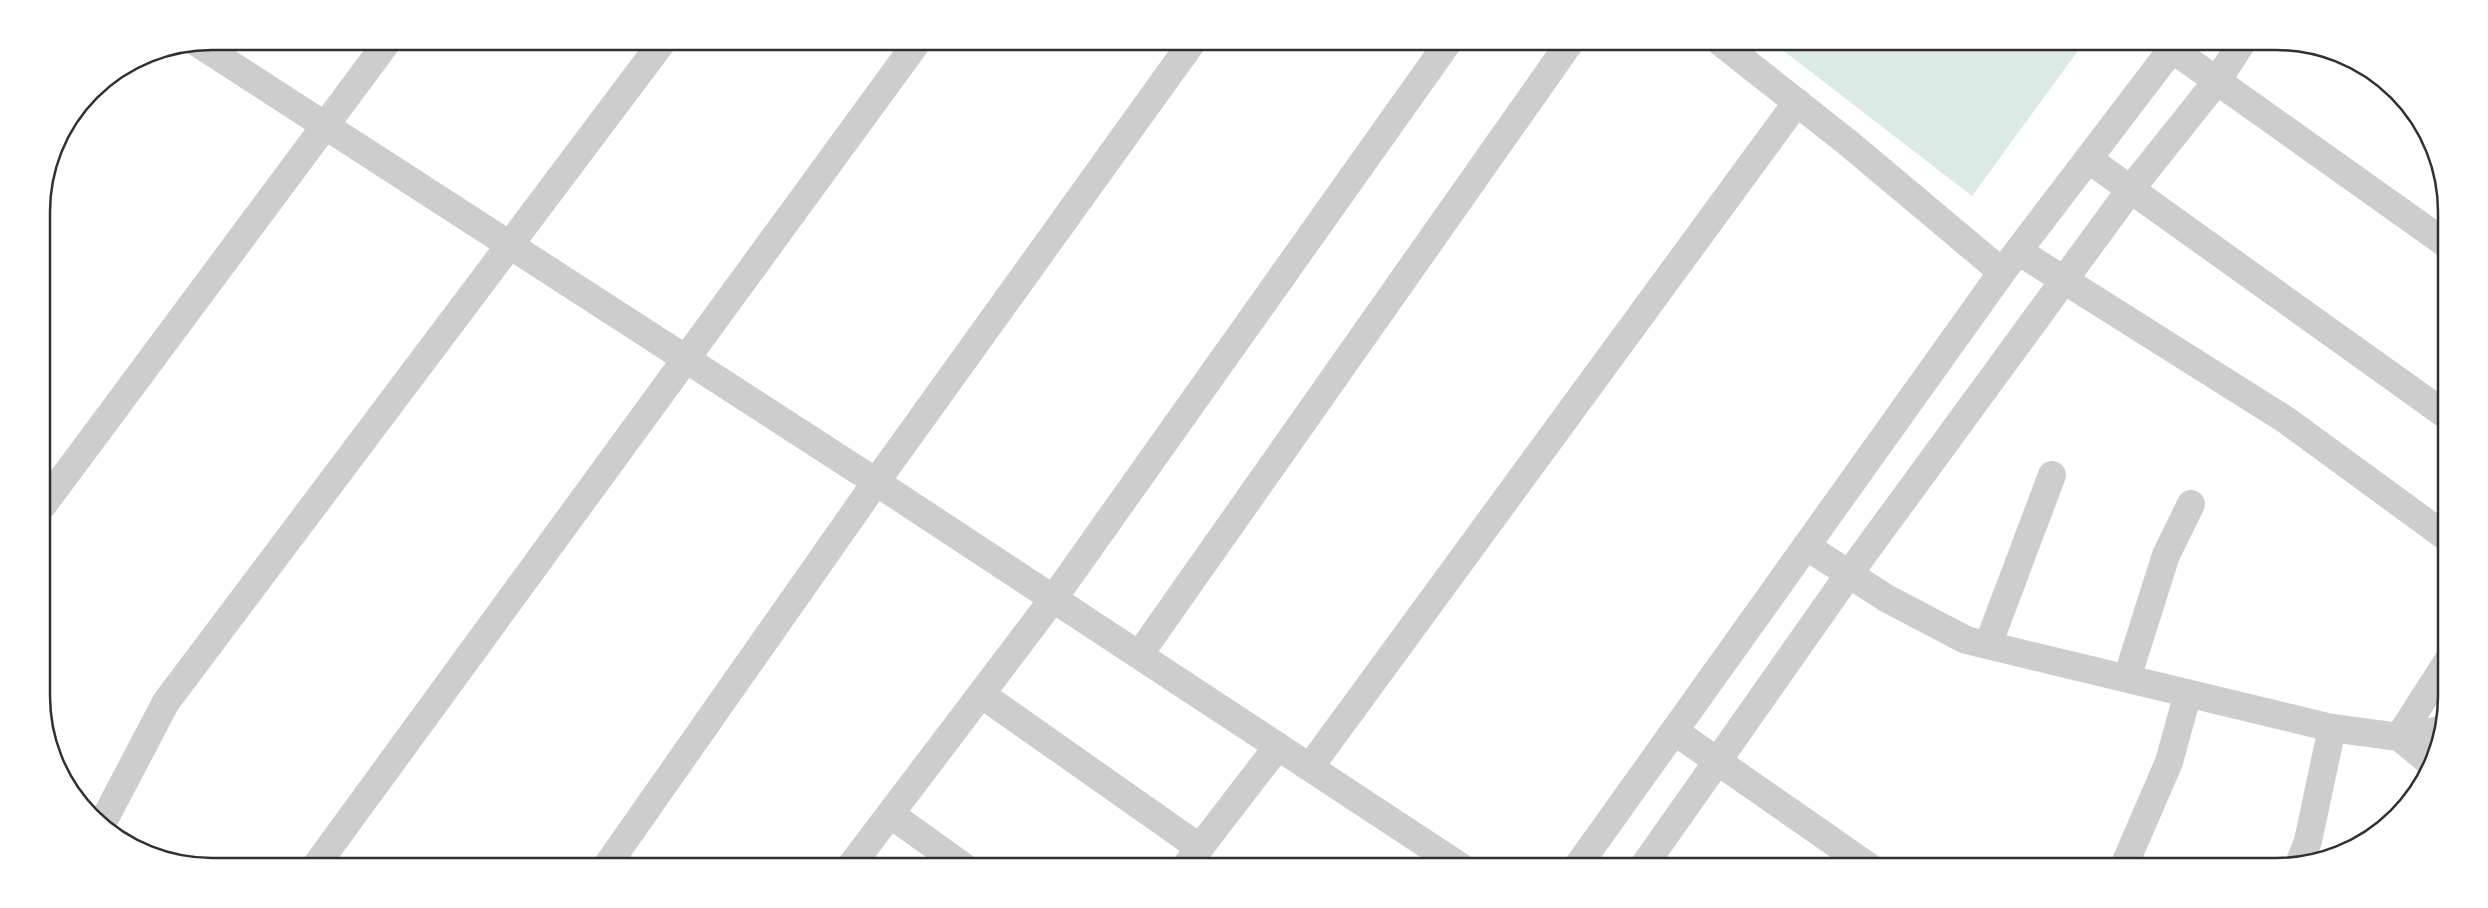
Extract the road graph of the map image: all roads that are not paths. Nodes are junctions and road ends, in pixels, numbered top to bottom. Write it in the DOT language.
graph roads {
  1 [pos="208,50"];
  2 [pos="381,50"];
  3 [pos="656,50"];
  4 [pos="911,50"];
  5 [pos="1187,50"];
  6 [pos="1444,50"];
  7 [pos="1564,50"];
  8 [pos="1731,50"];
  9 [pos="2171,50"];
  10 [pos="2181,50"];
  11 [pos="2237,50"];
  12 [pos="2217,81"];
  13 [pos="1797,102"];
  14 [pos="324,124"];
  15 [pos="2088,159"];
  16 [pos="2130,190"];
  17 [pos="2438,238"];
  18 [pos="510,245"];
  19 [pos="2018,251"];
  20 [pos="2002,272"];
  21 [pos="2064,280"];
  22 [pos="686,358"];
  23 [pos="2438,409"];
  24 [pos="2052,476"];
  25 [pos="876,482"];
  26 [pos="50,496"];
  27 [pos="2191,504"];
  28 [pos="2438,531"];
  29 [pos="1806,546"];
  30 [pos="1849,574"];
  31 [pos="1053,599"];
  32 [pos="1988,645"];
  33 [pos="1139,655"];
  34 [pos="2438,676"];
  35 [pos="2127,678"];
  36 [pos="2188,693"];
  37 [pos="981,694"];
  38 [pos="2332,728"];
  39 [pos="1674,731"];
  40 [pos="2434,731"];
  41 [pos="2399,737"];
  42 [pos="1278,746"];
  43 [pos="2425,758"];
  44 [pos="1718,762"];
  45 [pos="1310,767"];
  46 [pos="890,814"];
  47 [pos="105,818"];
  48 [pos="2302,856"];
  49 [pos="1192,857"];
  50 [pos="322,858"];
  51 [pos="612,858"];
  52 [pos="857,858"];
  53 [pos="951,858"];
  54 [pos="1449,858"];
  55 [pos="1583,858"];
  56 [pos="1649,858"];
  57 [pos="1856,858"];
  58 [pos="2127,858"];
  1 -- 14 [label="street"];
  2 -- 14 [label="street"];
  3 -- 18 [label="street"];
  4 -- 22 [label="street"];
  5 -- 25 [label="street"];
  6 -- 31 [label="street"];
  7 -- 33 [label="street"];
  8 -- 13 [label="street"];
  9 -- 15 [label="street"];
  10 -- 12 [label="street"];
  11 -- 12 [label="street"];
  12 -- 16 [label="street"];
  12 -- 17 [label="street"];
  13 -- 20 [label="street"];
  13 -- 45 [label="street"];
  14 -- 18 [label="street"];
  14 -- 26 [label="street"];
  15 -- 16 [label="street"];
  15 -- 19 [label="street"];
  16 -- 21 [label="street"];
  16 -- 23 [label="street"];
  18 -- 22 [label="street"];
  18 -- 47 [label="street"];
  19 -- 20 [label="street"];
  19 -- 21 [label="street"];
  20 -- 29 [label="street"];
  21 -- 28 [label="street"];
  21 -- 30 [label="street"];
  22 -- 25 [label="street"];
  22 -- 50 [label="street"];
  24 -- 32 [label="street"];
  25 -- 31 [label="street"];
  25 -- 51 [label="street"];
  27 -- 35 [label="street"];
  29 -- 30 [label="street"];
  29 -- 39 [label="street"];
  30 -- 32 [label="street"];
  30 -- 44 [label="street"];
  31 -- 33 [label="street"];
  31 -- 37 [label="street"];
  32 -- 35 [label="street"];
  33 -- 42 [label="street"];
  34 -- 41 [label="street"];
  35 -- 36 [label="street"];
  36 -- 38 [label="street"];
  36 -- 58 [label="street"];
  37 -- 46 [label="street"];
  37 -- 49 [label="street"];
  38 -- 41 [label="street"];
  38 -- 48 [label="street"];
  39 -- 44 [label="street"];
  39 -- 55 [label="street"];
  40 -- 41 [label="street"];
  41 -- 43 [label="street"];
  42 -- 45 [label="street"];
  42 -- 49 [label="street"];
  44 -- 56 [label="street"];
  44 -- 57 [label="street"];
  45 -- 54 [label="street"];
  46 -- 52 [label="street"];
  46 -- 53 [label="street"];
}
